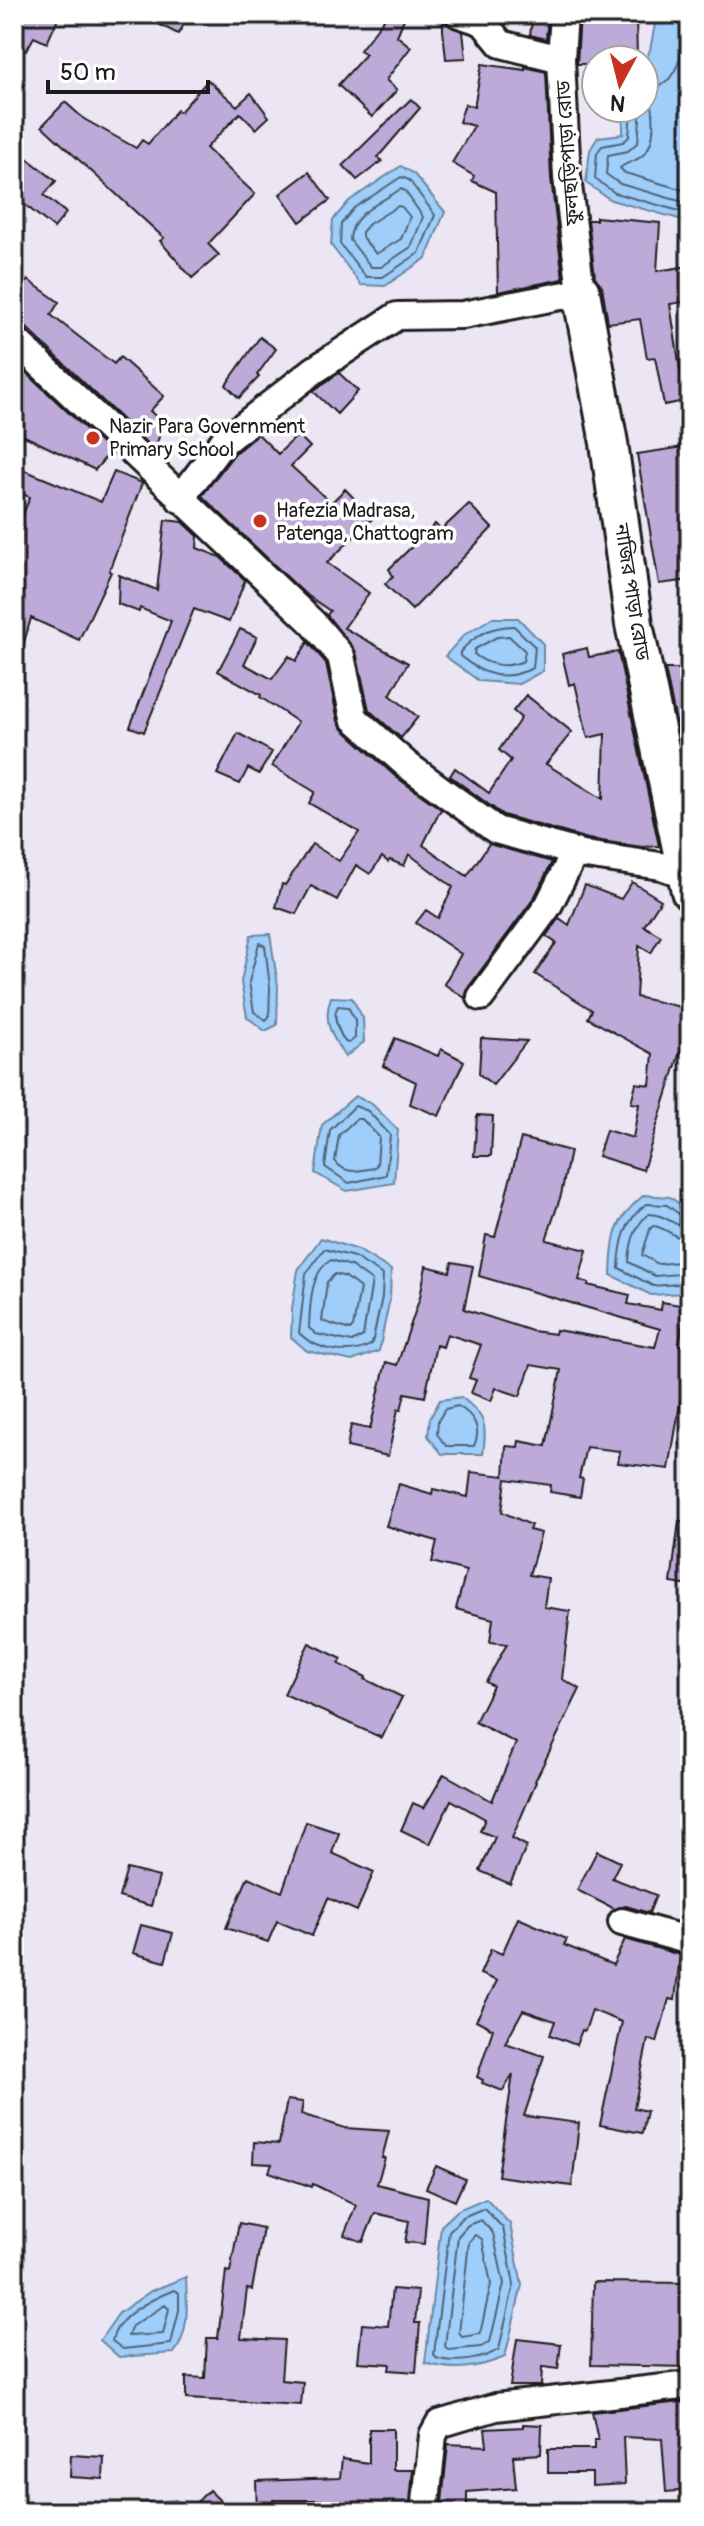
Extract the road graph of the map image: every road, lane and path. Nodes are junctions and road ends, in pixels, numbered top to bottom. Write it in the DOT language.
graph roads {
  1 [pos="459,14"];
  2 [pos="564,14"];
  3 [pos="561,59"];
  4 [pos="581,292"];
  5 [pos="14,339"];
  6 [pos="180,499"];
  7 [pos="575,852"];
  8 [pos="688,883"];
  9 [pos="481,997"];
  10 [pos="622,1922"];
  11 [pos="690,1941"];
  12 [pos="690,2385"];
  13 [pos="425,2512"];
  1 -- 3 [label="street"];
  2 -- 3 [label="street, ফুলছড়িপাড়া রোড"];
  3 -- 4 [label="street, ফুলছড়িপাড়া রোড"];
  4 -- 6 [label="street"];
  4 -- 8 [label="main road, নাজির পাড়া রোড"];
  5 -- 6 [label="street"];
  6 -- 7 [label="street"];
  7 -- 8 [label="street"];
  7 -- 9 [label="street"];
  10 -- 11 [label="street"];
  12 -- 13 [label="street"];
}
